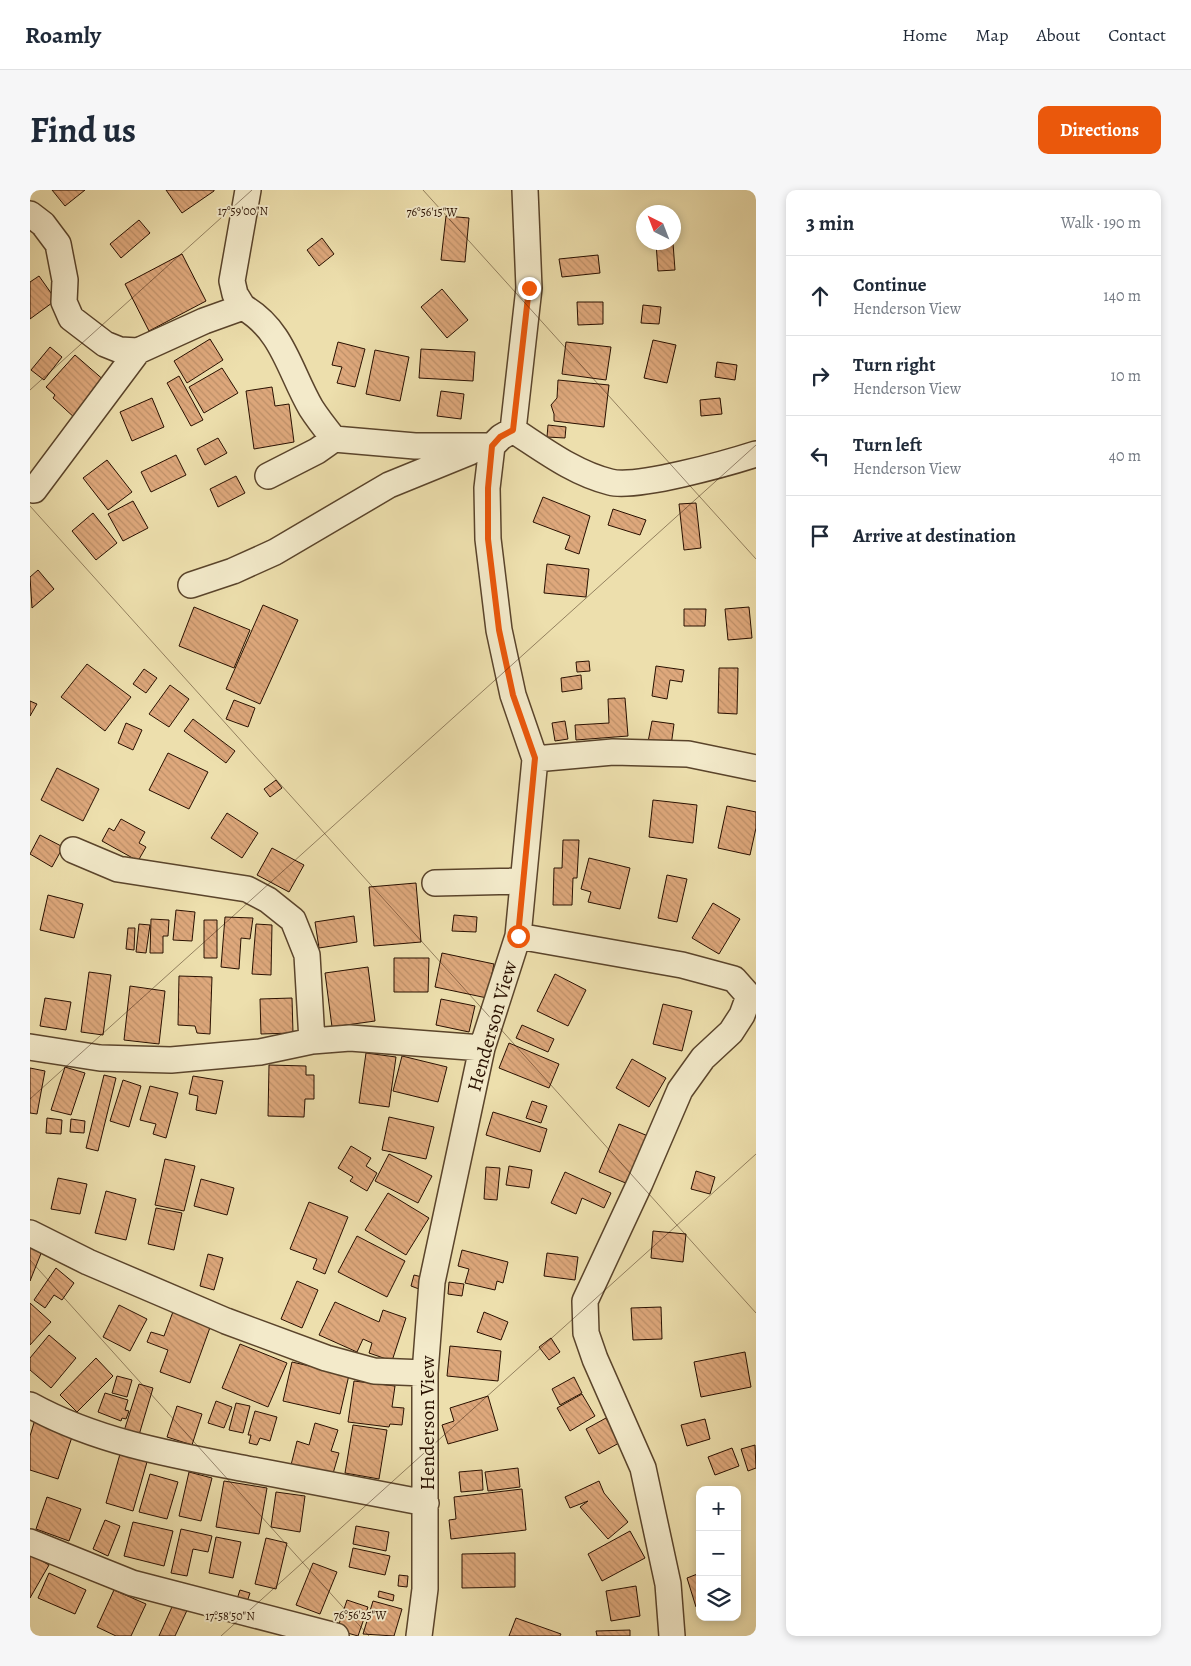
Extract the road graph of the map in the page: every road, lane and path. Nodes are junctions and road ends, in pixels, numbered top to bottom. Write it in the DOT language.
graph roads {
  1 [pos="248,190"];
  2 [pos="525,190"];
  3 [pos="30,214"];
  4 [pos="243,307"];
  5 [pos="138,351"];
  6 [pos="513,430"];
  7 [pos="334,439"];
  8 [pos="492,446"];
  9 [pos="756,454"];
  10 [pos="268,476"];
  11 [pos="34,490"];
  12 [pos="192,585"];
  13 [pos="535,758"];
  14 [pos="756,768"];
  15 [pos="73,850"];
  16 [pos="523,881"];
  17 [pos="435,883"];
  18 [pos="518,936"];
  19 [pos="752,997"];
  20 [pos="312,1041"];
  21 [pos="30,1046"];
  22 [pos="482,1048"];
  23 [pos="30,1234"];
  24 [pos="425,1373"];
  25 [pos="30,1405"];
  26 [pos="426,1503"];
  27 [pos="30,1542"];
  28 [pos="336,1636"];
  29 [pos="419,1636"];
  30 [pos="672,1636"];
  1 -- 4 [label="street"];
  2 -- 6 [label="street"];
  3 -- 5 [label="street"];
  4 -- 5 [label="street"];
  4 -- 7 [label="street"];
  5 -- 11 [label="street"];
  6 -- 8 [label="street"];
  6 -- 9 [label="street"];
  7 -- 8 [label="street"];
  7 -- 10 [label="street"];
  8 -- 12 [label="street"];
  8 -- 13 [label="street, Henderson View"];
  13 -- 14 [label="street"];
  13 -- 16 [label="street, Henderson View"];
  15 -- 20 [label="street"];
  16 -- 17 [label="street"];
  16 -- 18 [label="street, Henderson View"];
  18 -- 19 [label="street"];
  18 -- 22 [label="street, Henderson View"];
  19 -- 30 [label="street"];
  20 -- 21 [label="street"];
  20 -- 22 [label="street"];
  22 -- 24 [label="street, Henderson View"];
  23 -- 24 [label="street"];
  24 -- 26 [label="street, Henderson View"];
  25 -- 26 [label="street"];
  26 -- 29 [label="street, Henderson View"];
  27 -- 28 [label="street"];
}
